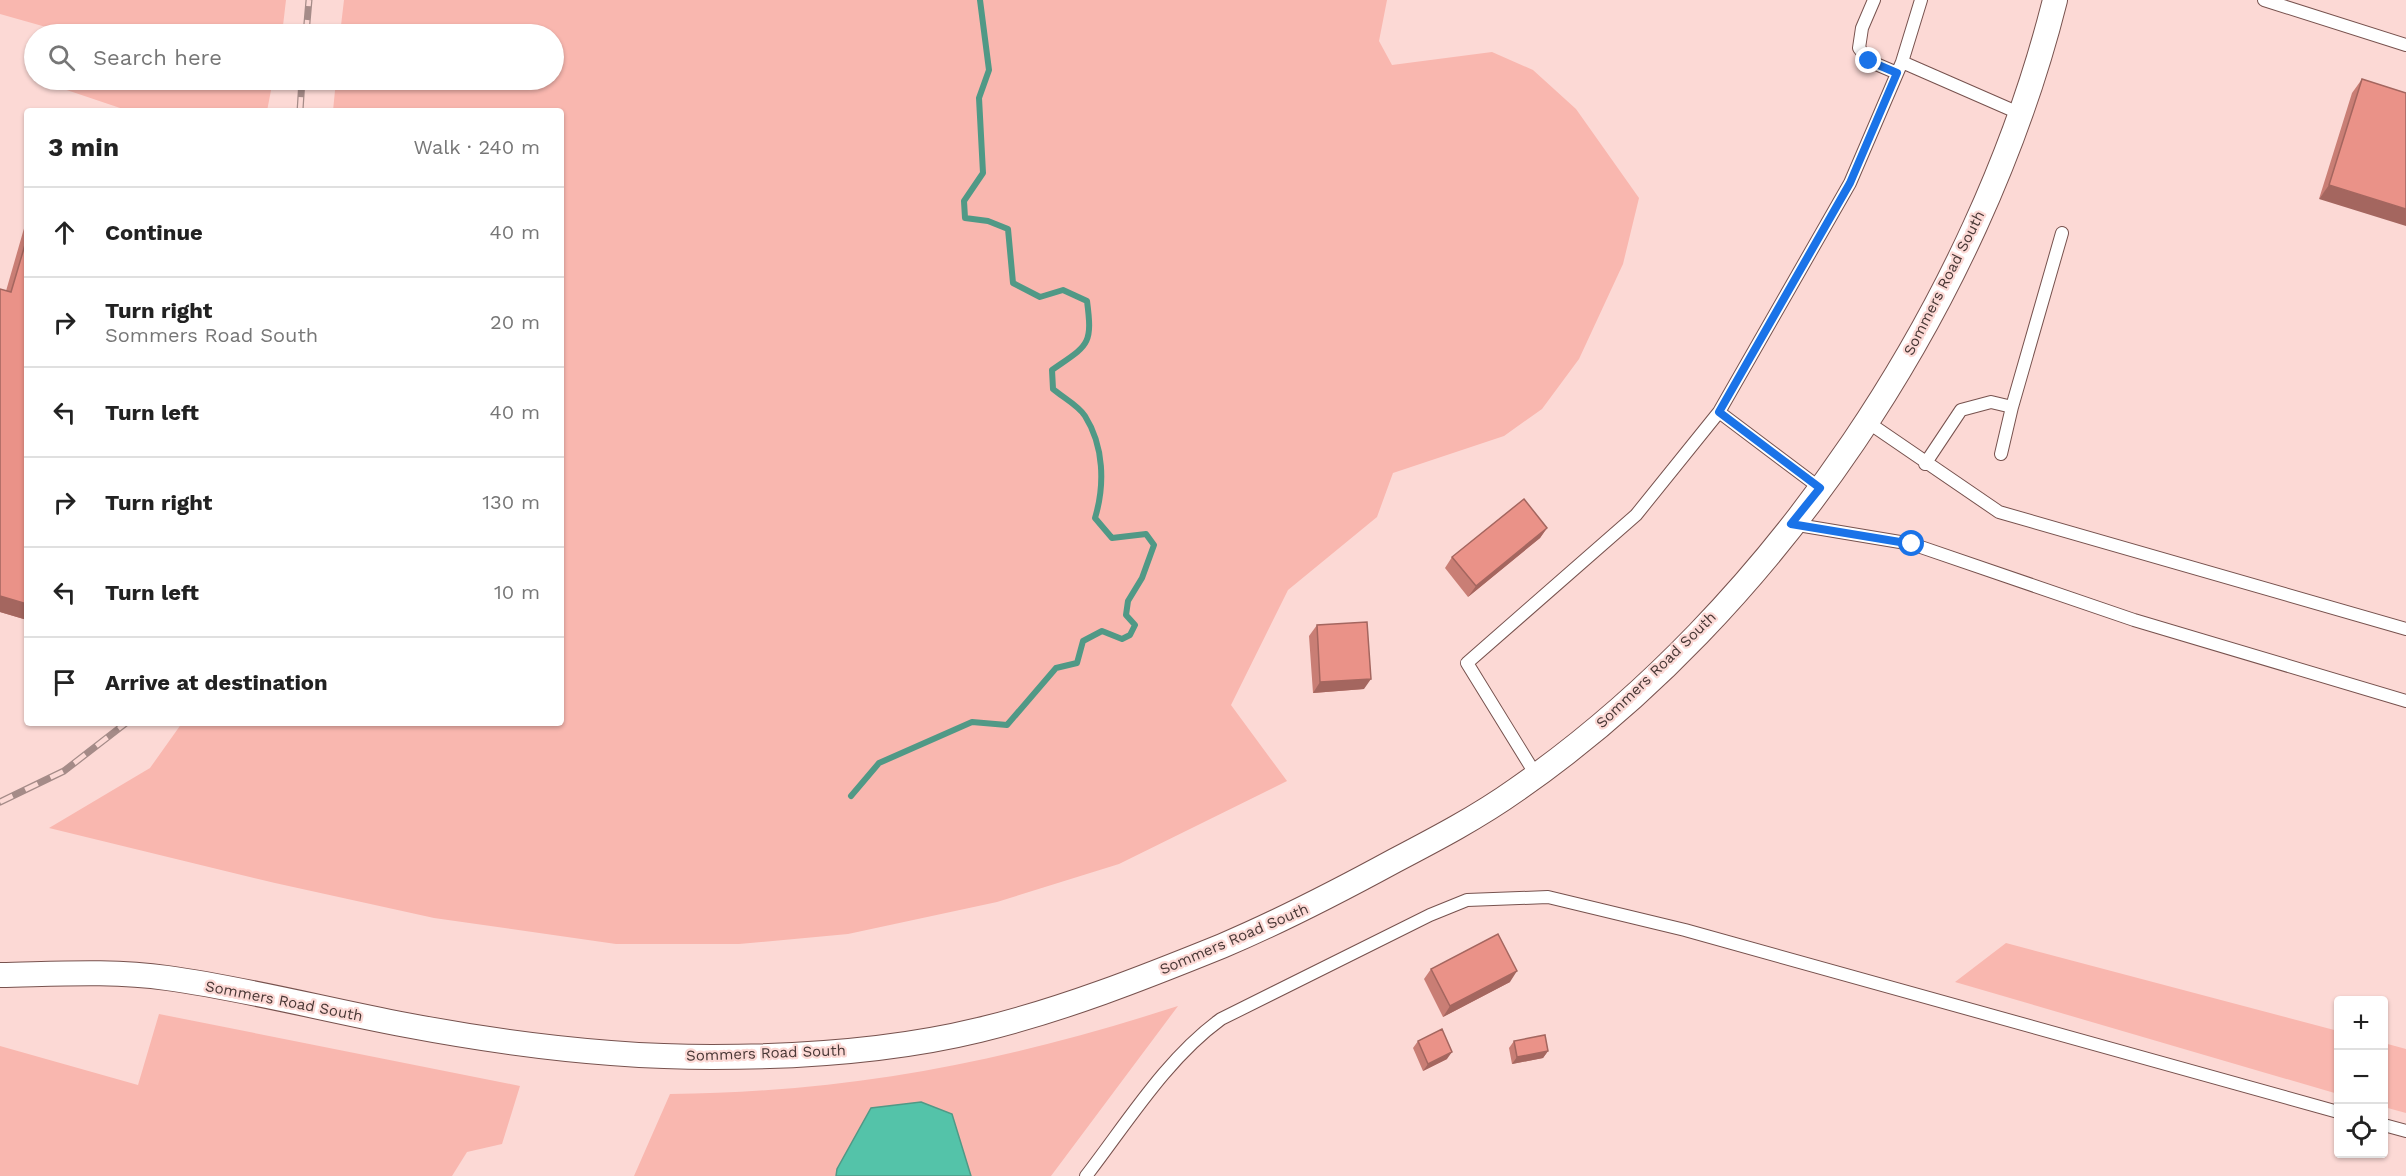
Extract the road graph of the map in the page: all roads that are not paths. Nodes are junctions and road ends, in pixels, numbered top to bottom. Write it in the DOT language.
graph roads {
  1 [pos="1874,0"];
  2 [pos="1921,0"];
  3 [pos="2055,0"];
  4 [pos="2264,0"];
  5 [pos="2406,45"];
  6 [pos="1900,67"];
  7 [pos="2021,114"];
  8 [pos="2062,233"];
  9 [pos="2012,407"];
  10 [pos="1719,412"];
  11 [pos="1866,421"];
  12 [pos="2001,454"];
  13 [pos="1925,464"];
  14 [pos="1820,488"];
  15 [pos="1791,524"];
  16 [pos="2406,629"];
  17 [pos="2406,700"];
  18 [pos="1536,775"];
  19 [pos="0,975"];
  20 [pos="2334,1111"];
  21 [pos="2388,1126"];
  22 [pos="2406,1131"];
  23 [pos="1086,1176"];
  1 -- 6 [label="lane"];
  2 -- 6 [label="lane"];
  3 -- 7 [label="street, Sommers Road South"];
  4 -- 5 [label="lane"];
  6 -- 7 [label="lane"];
  6 -- 10 [label="lane"];
  7 -- 11 [label="street, Sommers Road South"];
  8 -- 9 [label="lane"];
  9 -- 12 [label="lane"];
  9 -- 13 [label="lane"];
  10 -- 14 [label="lane"];
  10 -- 18 [label="lane"];
  11 -- 13 [label="lane"];
  11 -- 14 [label="street, Sommers Road South"];
  13 -- 16 [label="lane"];
  14 -- 15 [label="street, Sommers Road South"];
  15 -- 17 [label="lane"];
  15 -- 18 [label="street, Sommers Road South"];
  18 -- 19 [label="street, Sommers Road South"];
  20 -- 23 [label="lane"];
  21 -- 22 [label="lane"];
}
